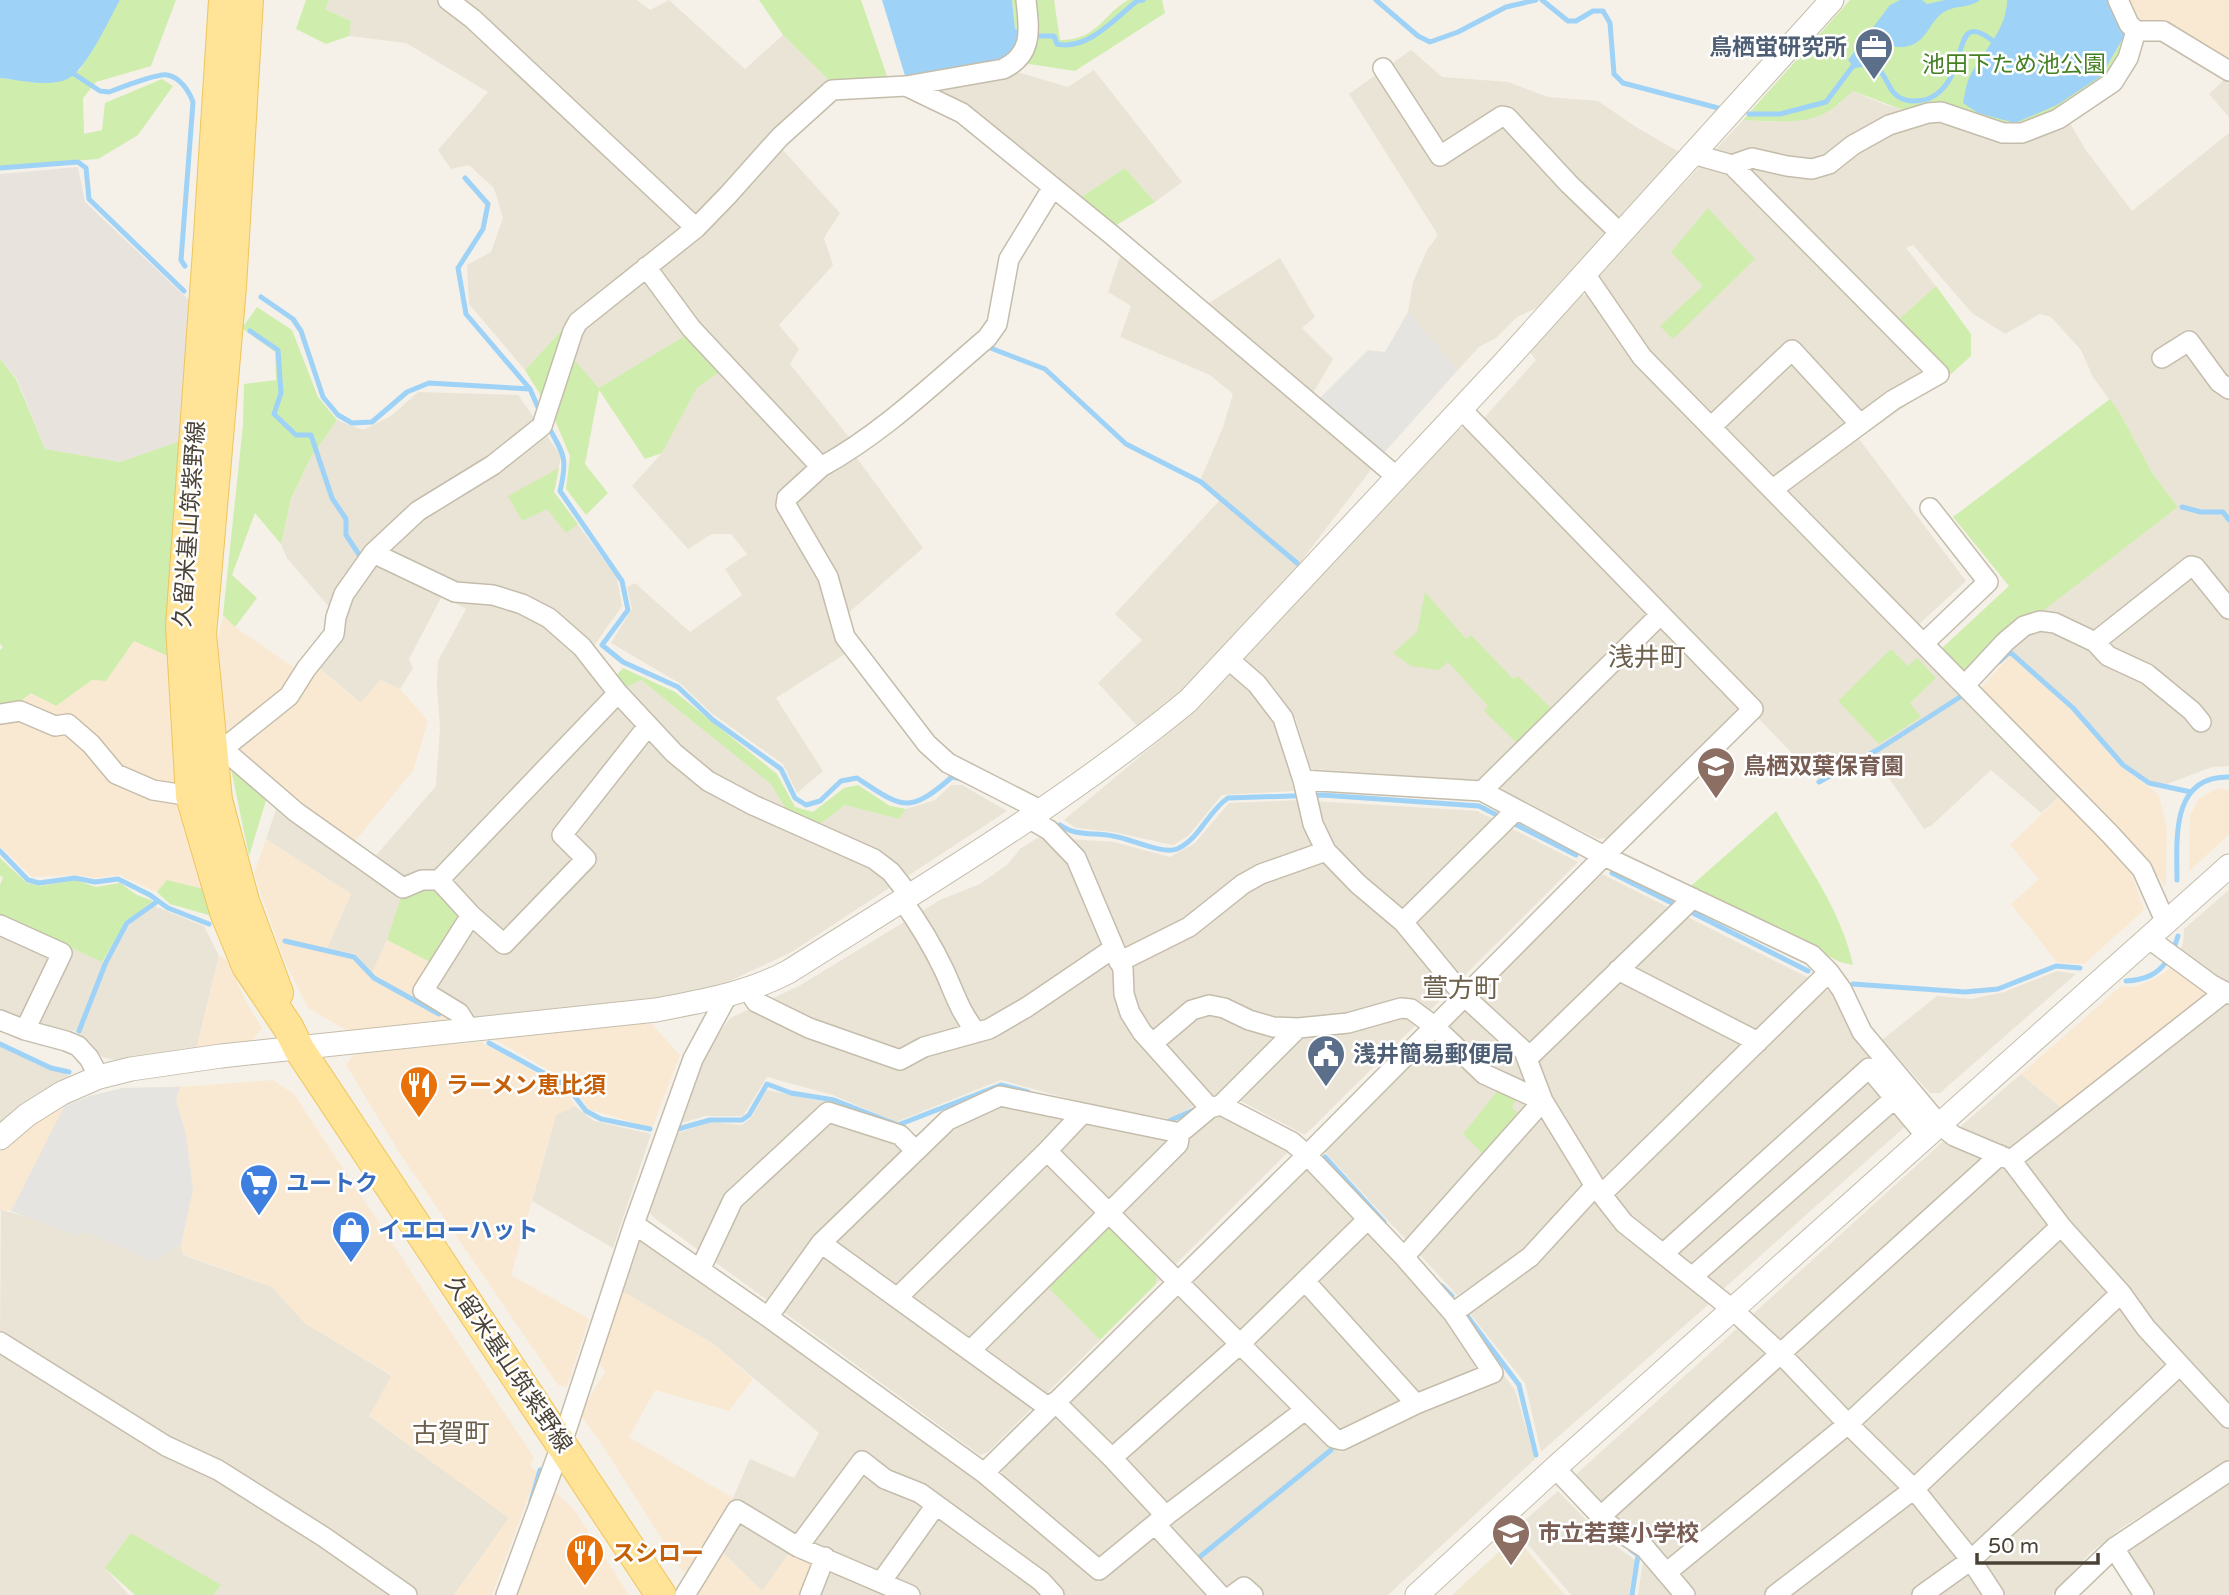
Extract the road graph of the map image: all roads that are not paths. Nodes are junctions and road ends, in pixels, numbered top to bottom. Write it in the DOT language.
graph roads {
  1 [pos="223,0"];
  2 [pos="248,0"];
  3 [pos="449,0"];
  4 [pos="1026,0"];
  5 [pos="1832,0"];
  6 [pos="2118,0"];
  7 [pos="2136,32"];
  8 [pos="1383,68"];
  9 [pos="2229,71"];
  10 [pos="906,86"];
  11 [pos="1693,154"];
  12 [pos="1732,165"];
  13 [pos="1053,187"];
  14 [pos="696,228"];
  15 [pos="1621,234"];
  16 [pos="646,267"];
  17 [pos="1585,274"];
  18 [pos="2162,358"];
  19 [pos="2229,389"];
  20 [pos="1461,410"];
  21 [pos="1860,424"];
  22 [pos="1712,426"];
  23 [pos="821,467"];
  24 [pos="1397,477"];
  25 [pos="1773,489"];
  26 [pos="1930,508"];
  27 [pos="373,553"];
  28 [pos="2229,609"];
  29 [pos="1660,615"];
  30 [pos="2095,642"];
  31 [pos="1924,643"];
  32 [pos="1227,658"];
  33 [pos="1965,685"];
  34 [pos="618,693"];
  35 [pos="0,714"];
  36 [pos="2201,722"];
  37 [pos="648,726"];
  38 [pos="218,752"];
  39 [pos="1305,790"];
  40 [pos="1482,791"];
  41 [pos="191,796"];
  42 [pos="1516,810"];
  43 [pos="1036,815"];
  44 [pos="1326,851"];
  45 [pos="1604,856"];
  46 [pos="2229,866"];
  47 [pos="439,880"];
  48 [pos="906,897"];
  49 [pos="1693,898"];
  50 [pos="471,915"];
  51 [pos="1403,922"];
  52 [pos="2166,923"];
  53 [pos="0,925"];
  54 [pos="2162,949"];
  55 [pos="1117,955"];
  56 [pos="1618,970"];
  57 [pos="1829,972"];
  58 [pos="737,993"];
  59 [pos="2227,993"];
  60 [pos="1464,996"];
  61 [pos="0,1020"];
  62 [pos="1434,1026"];
  63 [pos="1298,1028"];
  64 [pos="25,1030"];
  65 [pos="470,1030"];
  66 [pos="976,1032"];
  67 [pos="294,1038"];
  68 [pos="1758,1042"];
  69 [pos="1153,1043"];
  70 [pos="1527,1059"];
  71 [pos="99,1077"];
  72 [pos="1895,1098"];
  73 [pos="1543,1101"];
  74 [pos="1216,1106"];
  75 [pos="1082,1114"];
  76 [pos="1933,1130"];
  77 [pos="1180,1133"];
  78 [pos="0,1138"];
  79 [pos="916,1151"];
  80 [pos="1047,1151"];
  81 [pos="1307,1155"];
  82 [pos="2005,1157"];
  83 [pos="1599,1190"];
  84 [pos="1109,1213"];
  85 [pos="1368,1219"];
  86 [pos="634,1224"];
  87 [pos="2062,1226"];
  88 [pos="821,1243"];
  89 [pos="1410,1252"];
  90 [pos="1663,1254"];
  91 [pos="700,1270"];
  92 [pos="1692,1278"];
  93 [pos="1178,1280"];
  94 [pos="1305,1281"];
  95 [pos="2121,1293"];
  96 [pos="897,1298"];
  97 [pos="1732,1309"];
  98 [pos="1453,1313"];
  99 [pos="768,1317"];
  100 [pos="0,1342"];
  101 [pos="1240,1344"];
  102 [pos="970,1351"];
  103 [pos="1782,1354"];
  104 [pos="2180,1365"];
  105 [pos="1416,1404"];
  106 [pos="1052,1405"];
  107 [pos="1305,1410"];
  108 [pos="2229,1418"];
  109 [pos="1848,1424"];
  110 [pos="562,1443"];
  111 [pos="1112,1458"];
  112 [pos="1555,1468"];
  113 [pos="2229,1471"];
  114 [pos="984,1473"];
  115 [pos="1914,1489"];
  116 [pos="936,1504"];
  117 [pos="1601,1516"];
  118 [pos="1160,1520"];
  119 [pos="798,1547"];
  120 [pos="2114,1548"];
  121 [pos="825,1557"];
  122 [pos="1971,1560"];
  123 [pos="1666,1573"];
  124 [pos="881,1582"];
  125 [pos="406,1595"];
  126 [pos="506,1595"];
  127 [pos="661,1595"];
  128 [pos="685,1595"];
  129 [pos="810,1595"];
  130 [pos="910,1595"];
  131 [pos="1055,1595"];
  132 [pos="1220,1595"];
  133 [pos="1233,1595"];
  134 [pos="1253,1595"];
  135 [pos="1417,1595"];
  136 [pos="1685,1595"];
  137 [pos="1775,1595"];
  138 [pos="1922,1595"];
  139 [pos="1994,1595"];
  140 [pos="2065,1595"];
  141 [pos="2144,1595"];
  1 -- 41 [label="main road, 久留米基山筑紫野線"];
  2 -- 38 [label="main road, 久留米基山筑紫野線"];
  3 -- 14 [label="street"];
  4 -- 10 [label="street"];
  5 -- 11 [label="street"];
  6 -- 7 [label="street"];
  7 -- 9 [label="street"];
  7 -- 12 [label="street"];
  8 -- 15 [label="street"];
  10 -- 13 [label="street"];
  10 -- 14 [label="street"];
  11 -- 12 [label="street"];
  11 -- 15 [label="street"];
  12 -- 21 [label="street"];
  13 -- 23 [label="street"];
  13 -- 24 [label="street"];
  14 -- 16 [label="street"];
  15 -- 17 [label="street"];
  16 -- 23 [label="street"];
  16 -- 27 [label="street"];
  17 -- 20 [label="street"];
  17 -- 22 [label="street"];
  18 -- 19 [label="street"];
  20 -- 24 [label="street"];
  20 -- 29 [label="street"];
  21 -- 22 [label="street"];
  21 -- 25 [label="street"];
  22 -- 25 [label="street"];
  23 -- 43 [label="street"];
  24 -- 32 [label="street"];
  25 -- 31 [label="street"];
  26 -- 31 [label="street"];
  27 -- 34 [label="street"];
  27 -- 38 [label="street"];
  28 -- 30 [label="street"];
  29 -- 40 [label="street"];
  29 -- 45 [label="street"];
  30 -- 33 [label="street"];
  30 -- 36 [label="street"];
  31 -- 33 [label="street"];
  32 -- 39 [label="street"];
  32 -- 43 [label="street"];
  33 -- 52 [label="street"];
  34 -- 37 [label="street"];
  34 -- 47 [label="street"];
  35 -- 41 [label="street"];
  37 -- 48 [label="street"];
  37 -- 50 [label="street"];
  38 -- 47 [label="street"];
  38 -- 67 [label="main road, 久留米基山筑紫野線"];
  39 -- 40 [label="street"];
  39 -- 44 [label="street"];
  40 -- 42 [label="street"];
  41 -- 67 [label="main road, 久留米基山筑紫野線"];
  42 -- 45 [label="street"];
  42 -- 51 [label="street"];
  43 -- 48 [label="street"];
  43 -- 55 [label="street"];
  44 -- 51 [label="street"];
  44 -- 55 [label="street"];
  45 -- 49 [label="street"];
  45 -- 60 [label="street"];
  46 -- 52 [label="street"];
  47 -- 50 [label="street"];
  48 -- 58 [label="street"];
  48 -- 66 [label="street"];
  49 -- 56 [label="street"];
  49 -- 57 [label="street"];
  50 -- 65 [label="street"];
  51 -- 60 [label="street"];
  52 -- 54 [label="street"];
  53 -- 64 [label="street"];
  54 -- 59 [label="street"];
  54 -- 76 [label="street"];
  55 -- 66 [label="street"];
  55 -- 69 [label="street"];
  56 -- 68 [label="street"];
  56 -- 70 [label="street"];
  57 -- 68 [label="street"];
  57 -- 76 [label="street"];
  58 -- 65 [label="street"];
  58 -- 66 [label="street"];
  58 -- 86 [label="street"];
  59 -- 82 [label="street"];
  60 -- 62 [label="street"];
  60 -- 70 [label="street"];
  61 -- 64 [label="street"];
  62 -- 63 [label="street"];
  62 -- 73 [label="street"];
  62 -- 81 [label="street"];
  63 -- 69 [label="street"];
  63 -- 74 [label="street"];
  64 -- 71 [label="street"];
  65 -- 67 [label="street"];
  67 -- 71 [label="street"];
  67 -- 110 [label="main road, 久留米基山筑紫野線"];
  68 -- 83 [label="street"];
  69 -- 74 [label="street"];
  70 -- 73 [label="street"];
  71 -- 78 [label="street"];
  72 -- 76 [label="street"];
  72 -- 90 [label="street"];
  72 -- 92 [label="street"];
  73 -- 83 [label="street"];
  73 -- 89 [label="street"];
  74 -- 77 [label="street"];
  74 -- 81 [label="street"];
  75 -- 77 [label="street"];
  75 -- 79 [label="street"];
  75 -- 80 [label="street"];
  76 -- 82 [label="street"];
  76 -- 97 [label="street"];
  77 -- 84 [label="street"];
  79 -- 88 [label="street"];
  79 -- 91 [label="street"];
  80 -- 84 [label="street"];
  80 -- 96 [label="street"];
  81 -- 85 [label="street"];
  81 -- 93 [label="street"];
  82 -- 87 [label="street"];
  82 -- 103 [label="street"];
  83 -- 90 [label="street"];
  83 -- 98 [label="street"];
  84 -- 93 [label="street"];
  84 -- 102 [label="street"];
  85 -- 89 [label="street"];
  85 -- 94 [label="street"];
  86 -- 91 [label="street"];
  86 -- 110 [label="street"];
  87 -- 95 [label="street"];
  87 -- 109 [label="street"];
  88 -- 96 [label="street"];
  88 -- 99 [label="street"];
  89 -- 98 [label="street"];
  90 -- 92 [label="street"];
  91 -- 99 [label="street"];
  92 -- 97 [label="street"];
  93 -- 101 [label="street"];
  93 -- 106 [label="street"];
  94 -- 101 [label="street"];
  94 -- 105 [label="street"];
  95 -- 104 [label="street"];
  95 -- 115 [label="street"];
  96 -- 102 [label="street"];
  97 -- 103 [label="street"];
  97 -- 112 [label="street"];
  98 -- 105 [label="street"];
  99 -- 114 [label="street"];
  100 -- 125 [label="street"];
  101 -- 107 [label="street"];
  101 -- 111 [label="street"];
  102 -- 106 [label="street"];
  103 -- 109 [label="street"];
  103 -- 117 [label="street"];
  104 -- 108 [label="street"];
  104 -- 122 [label="street"];
  105 -- 107 [label="street"];
  106 -- 111 [label="street"];
  106 -- 114 [label="street"];
  107 -- 118 [label="street"];
  109 -- 115 [label="street"];
  109 -- 123 [label="street"];
  110 -- 126 [label="street"];
  110 -- 127 [label="main road, 久留米基山筑紫野線"];
  111 -- 118 [label="street"];
  112 -- 117 [label="street"];
  112 -- 135 [label="street"];
  113 -- 120 [label="street"];
  114 -- 118 [label="street"];
  115 -- 122 [label="street"];
  115 -- 137 [label="street"];
  116 -- 119 [label="street"];
  116 -- 124 [label="street"];
  116 -- 131 [label="street"];
  117 -- 123 [label="street"];
  118 -- 132 [label="street"];
  119 -- 121 [label="street"];
  119 -- 128 [label="street"];
  120 -- 140 [label="street"];
  120 -- 141 [label="street"];
  121 -- 124 [label="street"];
  121 -- 129 [label="street"];
  122 -- 138 [label="street"];
  122 -- 139 [label="street"];
  123 -- 136 [label="street"];
  124 -- 130 [label="street"];
  133 -- 134 [label="street"];
}
